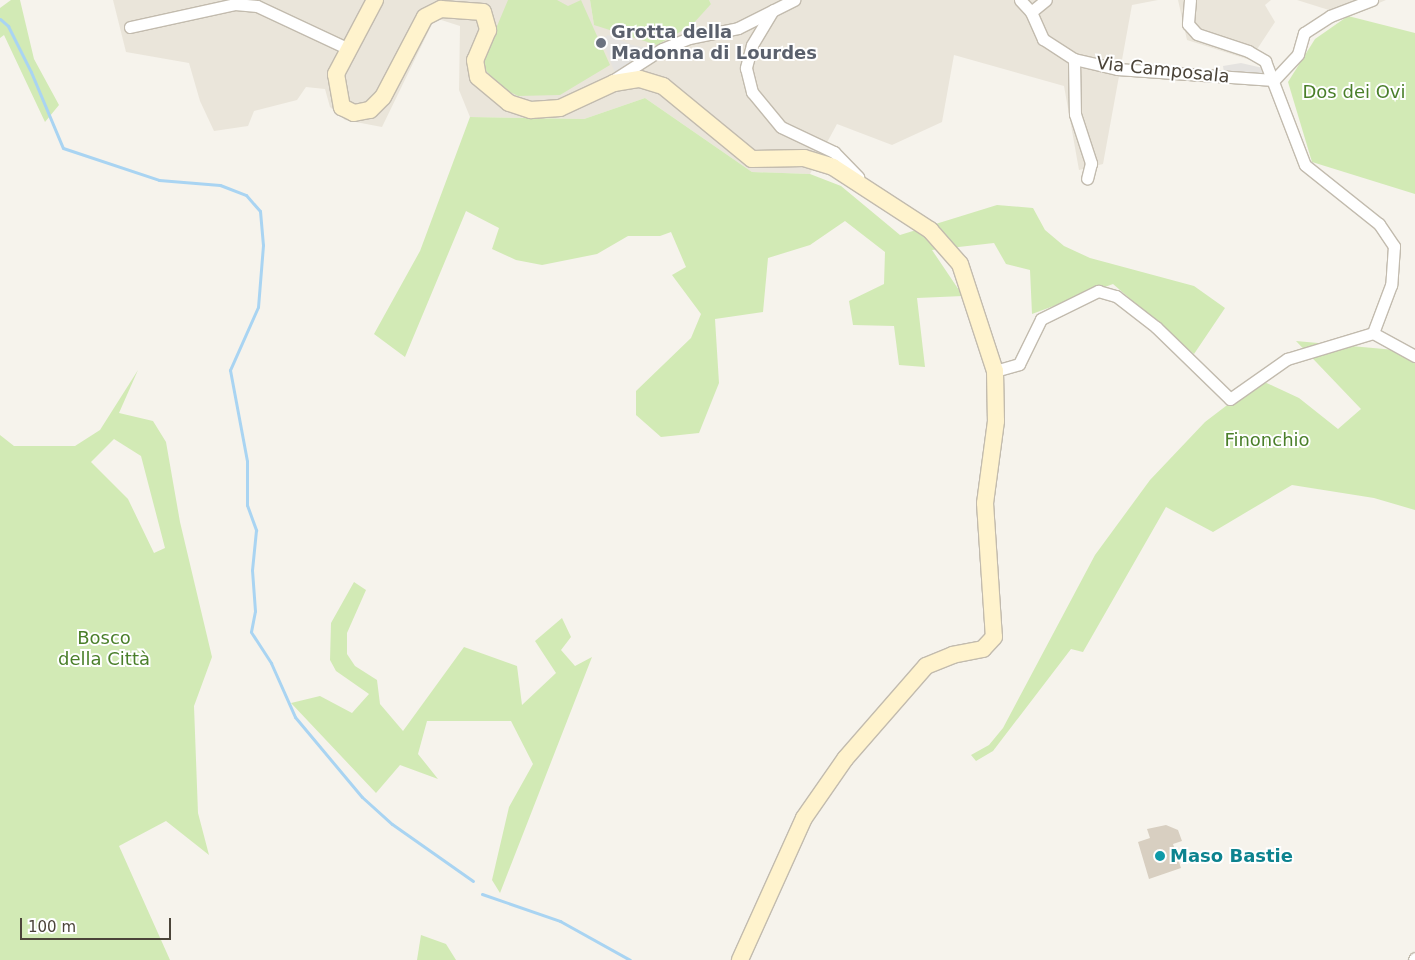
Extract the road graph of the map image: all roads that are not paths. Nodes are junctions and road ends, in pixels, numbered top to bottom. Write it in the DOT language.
graph roads {
  1 [pos="375,0"];
  2 [pos="794,0"];
  3 [pos="1020,0"];
  4 [pos="1046,0"];
  5 [pos="1190,0"];
  6 [pos="1372,0"];
  7 [pos="773,10"];
  8 [pos="1031,12"];
  9 [pos="130,27"];
  10 [pos="349,49"];
  11 [pos="1074,59"];
  12 [pos="1274,80"];
  13 [pos="600,89"];
  14 [pos="1087,179"];
  15 [pos="867,191"];
  16 [pos="1373,334"];
  17 [pos="1415,356"];
  18 [pos="995,371"];
  19 [pos="740,960"];
  1 -- 10 [label="street"];
  2 -- 7 [label="street"];
  3 -- 8 [label="street, Via Camposala"];
  4 -- 8 [label="street"];
  5 -- 12 [label="street"];
  6 -- 12 [label="street"];
  7 -- 13 [label="street"];
  7 -- 15 [label="street"];
  8 -- 11 [label="street, Via Camposala"];
  9 -- 10 [label="street"];
  10 -- 13 [label="street"];
  11 -- 12 [label="street, Via Camposala"];
  11 -- 14 [label="street"];
  12 -- 16 [label="street"];
  13 -- 15 [label="street"];
  15 -- 18 [label="street"];
  16 -- 17 [label="street"];
  16 -- 18 [label="street"];
  18 -- 19 [label="street"];
}
